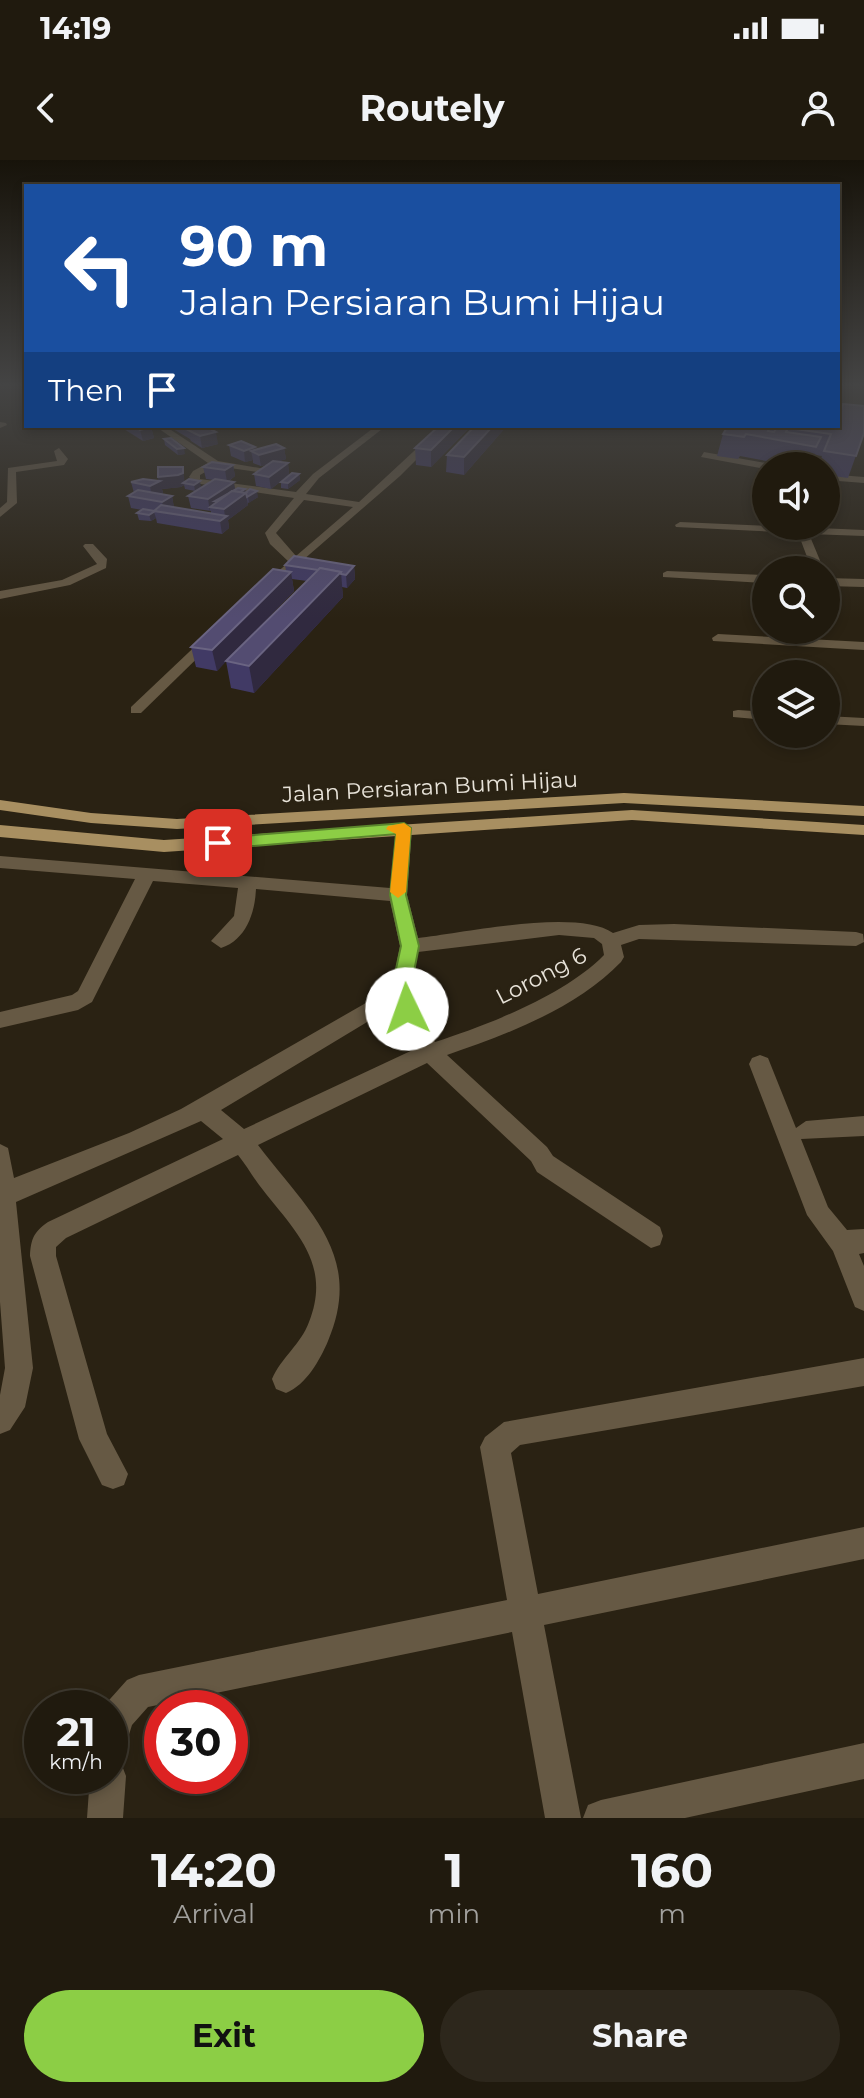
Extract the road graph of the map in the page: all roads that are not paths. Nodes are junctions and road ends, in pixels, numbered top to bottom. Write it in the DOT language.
graph roads {
  1 [pos="51,464"];
  2 [pos="212,464"];
  3 [pos="225,464"];
  4 [pos="331,464"];
  5 [pos="405,464"];
  6 [pos="272,471"];
  7 [pos="840,478"];
  8 [pos="864,480"];
  9 [pos="300,494"];
  10 [pos="362,505"];
  11 [pos="0,514"];
  12 [pos="680,525"];
  13 [pos="752,529"];
  14 [pos="840,532"];
  15 [pos="864,533"];
  16 [pos="89,546"];
  17 [pos="295,561"];
  18 [pos="667,575"];
  19 [pos="752,578"];
  20 [pos="840,582"];
  21 [pos="864,583"];
  22 [pos="0,595"];
  23 [pos="250,603"];
  24 [pos="227,625"];
  25 [pos="718,638"];
  26 [pos="864,646"];
  27 [pos="136,710"];
  28 [pos="738,714"];
  29 [pos="752,715"];
  30 [pos="840,721"];
  31 [pos="864,722"];
  32 [pos="0,805"];
  33 [pos="864,811"];
  34 [pos="404,828"];
  35 [pos="864,830"];
  36 [pos="0,831"];
  37 [pos="0,862"];
  38 [pos="146,876"];
  39 [pos="247,882"];
  40 [pos="398,895"];
  41 [pos="856,939"];
  42 [pos="221,941"];
  43 [pos="611,941"];
  44 [pos="410,946"];
  45 [pos="401,992"];
  46 [pos="0,1020"];
  47 [pos="429,1052"];
  48 [pos="760,1064"];
  49 [pos="201,1108"];
  50 [pos="864,1126"];
  51 [pos="806,1131"];
  52 [pos="240,1140"];
  53 [pos="0,1155"];
  54 [pos="1,1198"];
  55 [pos="651,1236"];
  56 [pos="853,1242"];
  57 [pos="864,1298"];
  58 [pos="864,1372"];
  59 [pos="286,1379"];
  60 [pos="0,1420"];
  61 [pos="113,1474"];
  62 [pos="864,1543"];
  63 [pos="525,1614"];
  64 [pos="128,1703"];
  65 [pos="864,1761"];
  66 [pos="107,1794"];
  67 [pos="105,1818"];
  68 [pos="563,1818"];
  69 [pos="601,1818"];
  1 -- 11 [label="street"];
  2 -- 9 [label="street"];
  3 -- 6 [label="street"];
  4 -- 9 [label="street"];
  5 -- 10 [label="street"];
  7 -- 8 [label="street"];
  9 -- 10 [label="street"];
  9 -- 17 [label="street"];
  10 -- 17 [label="street"];
  12 -- 13 [label="street"];
  14 -- 15 [label="street"];
  16 -- 22 [label="street"];
  17 -- 23 [label="street"];
  18 -- 19 [label="street"];
  20 -- 21 [label="street"];
  24 -- 27 [label="street"];
  25 -- 26 [label="street"];
  28 -- 29 [label="street"];
  30 -- 31 [label="street"];
  32 -- 33 [label="main road, Jalan Persiaran Bumi Hijau"];
  34 -- 35 [label="main road, Jalan Persiaran Bumi Hijau"];
  34 -- 36 [label="main road, Jalan Persiaran Bumi Hijau"];
  34 -- 40 [label="street"];
  37 -- 38 [label="street"];
  38 -- 39 [label="street"];
  38 -- 46 [label="street"];
  39 -- 40 [label="street"];
  39 -- 42 [label="street"];
  40 -- 44 [label="street"];
  41 -- 43 [label="street"];
  43 -- 44 [label="street, Lorong 6"];
  43 -- 47 [label="street, Lorong 6"];
  44 -- 45 [label="street"];
  45 -- 47 [label="street"];
  45 -- 49 [label="street"];
  47 -- 52 [label="street, Lorong 6"];
  47 -- 55 [label="street"];
  48 -- 56 [label="street"];
  49 -- 52 [label="street"];
  49 -- 54 [label="street"];
  50 -- 51 [label="street"];
  52 -- 59 [label="street"];
  52 -- 61 [label="street, Lorong 6"];
  53 -- 54 [label="street"];
  54 -- 60 [label="street"];
  56 -- 57 [label="street"];
  58 -- 63 [label="street"];
  62 -- 63 [label="street"];
  63 -- 64 [label="street"];
  63 -- 68 [label="street"];
  65 -- 69 [label="street"];
  66 -- 67 [label="street"];
}
